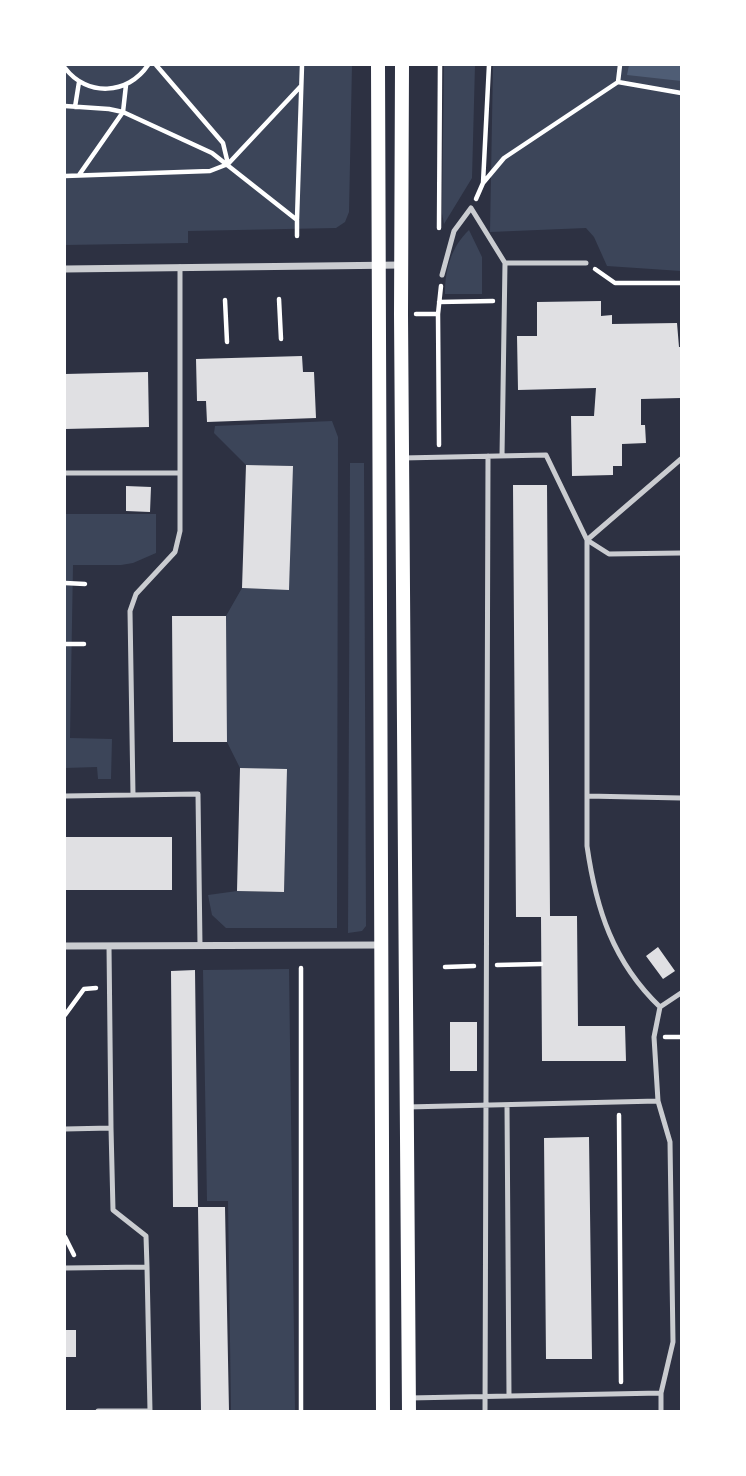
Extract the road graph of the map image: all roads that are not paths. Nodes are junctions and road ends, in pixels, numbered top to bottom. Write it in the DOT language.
graph roads {
  1 [pos="378,65"];
  2 [pos="402,65"];
  3 [pos="505,263"];
  4 [pos="586,263"];
  5 [pos="401,264"];
  6 [pos="377,265"];
  7 [pos="180,267"];
  8 [pos="65,269"];
  9 [pos="442,275"];
  10 [pos="488,456"];
  11 [pos="502,456"];
  12 [pos="402,458"];
  13 [pos="681,459"];
  14 [pos="65,473"];
  15 [pos="180,473"];
  16 [pos="587,540"];
  17 [pos="681,553"];
  18 [pos="133,795"];
  19 [pos="65,796"];
  20 [pos="587,796"];
  21 [pos="681,798"];
  22 [pos="383,945"];
  23 [pos="65,946"];
  24 [pos="109,946"];
  25 [pos="200,946"];
  26 [pos="681,993"];
  27 [pos="660,1007"];
  28 [pos="658,1101"];
  29 [pos="486,1105"];
  30 [pos="507,1105"];
  31 [pos="407,1107"];
  32 [pos="111,1128"];
  33 [pos="65,1129"];
  34 [pos="147,1267"];
  35 [pos="65,1268"];
  36 [pos="661,1393"];
  37 [pos="485,1396"];
  38 [pos="509,1396"];
  39 [pos="409,1405"];
  40 [pos="98,1411"];
  41 [pos="150,1411"];
  42 [pos="383,1411"];
  43 [pos="485,1411"];
  44 [pos="662,1411"];
  1 -- 6 [label="main road"];
  2 -- 5 [label="main road"];
  3 -- 4 [label="lane"];
  3 -- 9 [label="lane"];
  3 -- 11 [label="lane"];
  5 -- 6 [label="street"];
  5 -- 12 [label="main road"];
  6 -- 7 [label="street"];
  6 -- 22 [label="main road"];
  7 -- 8 [label="street"];
  7 -- 15 [label="lane"];
  10 -- 11 [label="lane"];
  10 -- 12 [label="lane"];
  10 -- 29 [label="lane"];
  11 -- 16 [label="lane"];
  12 -- 31 [label="main road"];
  13 -- 16 [label="lane"];
  14 -- 15 [label="lane"];
  15 -- 18 [label="lane"];
  16 -- 17 [label="lane"];
  16 -- 20 [label="lane"];
  18 -- 19 [label="lane"];
  18 -- 25 [label="lane"];
  20 -- 21 [label="lane"];
  20 -- 27 [label="lane"];
  22 -- 25 [label="street"];
  22 -- 42 [label="main road"];
  23 -- 24 [label="street"];
  24 -- 25 [label="street"];
  24 -- 32 [label="lane"];
  26 -- 27 [label="lane"];
  27 -- 28 [label="lane"];
  28 -- 30 [label="lane"];
  28 -- 36 [label="lane"];
  29 -- 30 [label="lane"];
  29 -- 31 [label="lane"];
  29 -- 37 [label="lane"];
  30 -- 38 [label="lane"];
  31 -- 39 [label="main road"];
  32 -- 33 [label="lane"];
  32 -- 34 [label="lane"];
  34 -- 35 [label="lane"];
  34 -- 41 [label="lane"];
  36 -- 38 [label="lane"];
  36 -- 44 [label="lane"];
  37 -- 38 [label="lane"];
  37 -- 39 [label="lane"];
  37 -- 43 [label="lane"];
  40 -- 41 [label="lane"];
}
